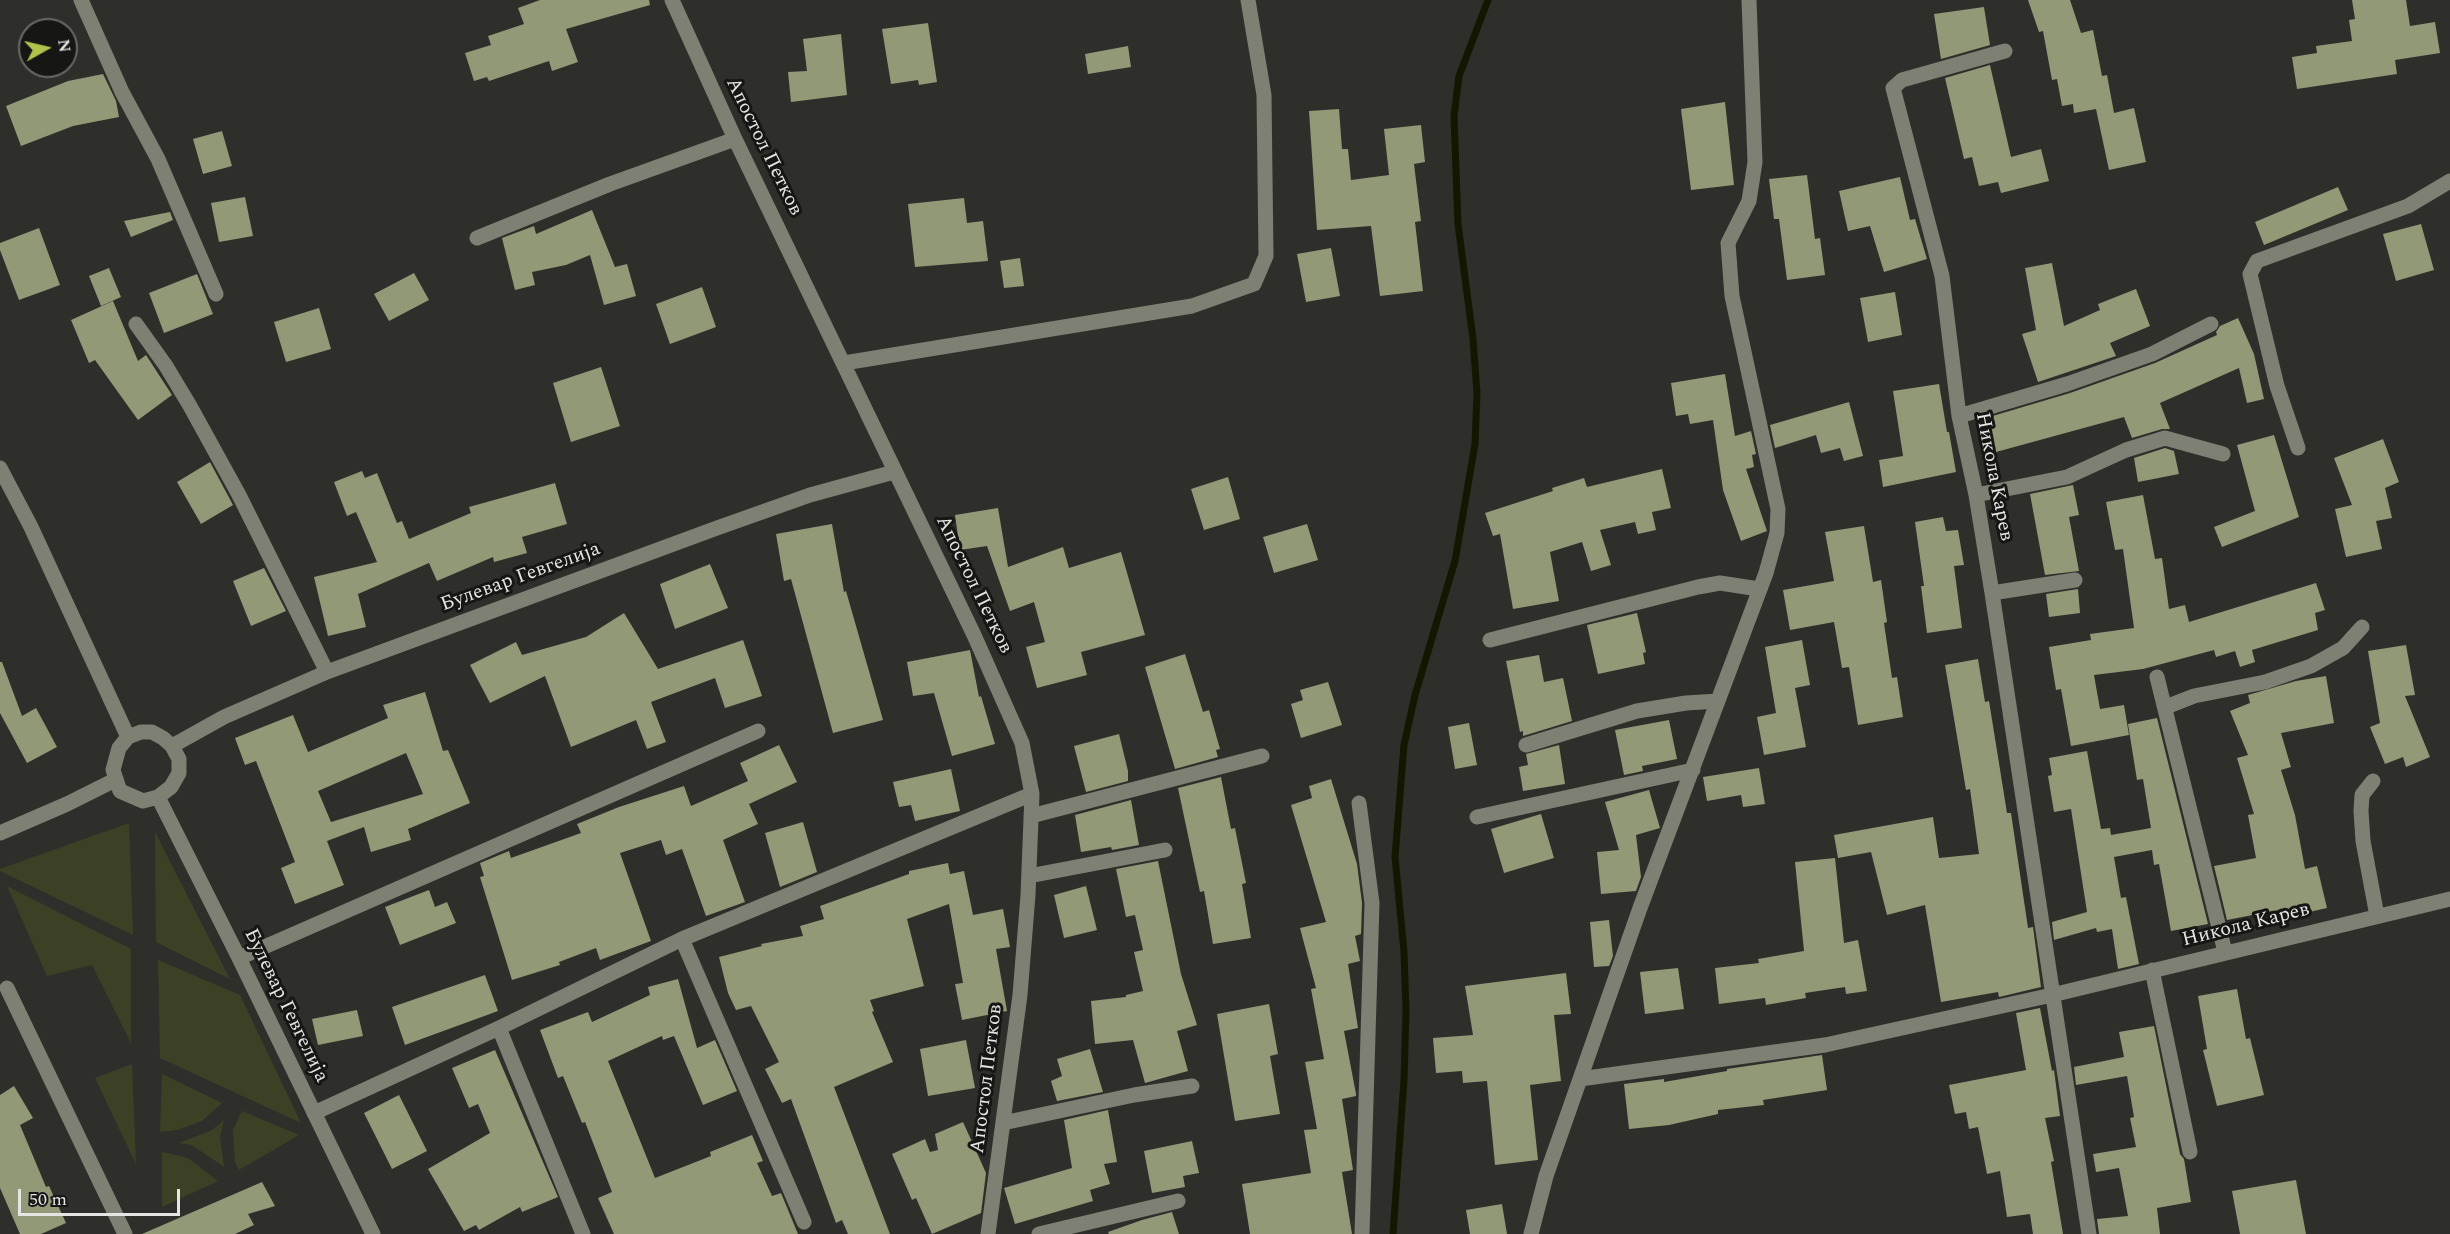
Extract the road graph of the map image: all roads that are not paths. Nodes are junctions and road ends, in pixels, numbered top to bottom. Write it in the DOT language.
graph roads {
  1 [pos="81,0"];
  2 [pos="672,0"];
  3 [pos="1248,0"];
  4 [pos="1749,0"];
  5 [pos="2005,51"];
  6 [pos="735,139"];
  7 [pos="2450,181"];
  8 [pos="477,238"];
  9 [pos="216,294"];
  10 [pos="136,324"];
  11 [pos="2211,324"];
  12 [pos="844,363"];
  13 [pos="1959,416"];
  14 [pos="2298,448"];
  15 [pos="2223,454"];
  16 [pos="0,468"];
  17 [pos="894,472"];
  18 [pos="1976,495"];
  19 [pos="2075,580"];
  20 [pos="1759,590"];
  21 [pos="1992,593"];
  22 [pos="2362,627"];
  23 [pos="1490,640"];
  24 [pos="327,672"];
  25 [pos="2157,677"];
  26 [pos="1718,701"];
  27 [pos="2166,706"];
  28 [pos="758,731"];
  29 [pos="128,737"];
  30 [pos="1526,745"];
  31 [pos="172,746"];
  32 [pos="1262,756"];
  33 [pos="1693,770"];
  34 [pos="115,780"];
  35 [pos="2373,781"];
  36 [pos="1032,794"];
  37 [pos="158,797"];
  38 [pos="1359,802"];
  39 [pos="1031,816"];
  40 [pos="1477,817"];
  41 [pos="0,833"];
  42 [pos="1165,850"];
  43 [pos="1029,876"];
  44 [pos="2450,899"];
  45 [pos="2378,916"];
  46 [pos="682,939"];
  47 [pos="2225,952"];
  48 [pos="239,958"];
  49 [pos="2152,970"];
  50 [pos="7,988"];
  51 [pos="2052,995"];
  52 [pos="499,1028"];
  53 [pos="1580,1079"];
  54 [pos="1192,1086"];
  55 [pos="314,1113"];
  56 [pos="1004,1123"];
  57 [pos="2190,1152"];
  58 [pos="1178,1201"];
  59 [pos="804,1222"];
  60 [pos="123,1233"];
  61 [pos="373,1234"];
  62 [pos="583,1234"];
  63 [pos="988,1234"];
  64 [pos="1039,1234"];
  65 [pos="1362,1234"];
  66 [pos="1530,1234"];
  67 [pos="2089,1234"];
  1 -- 9 [label="street"];
  2 -- 6 [label="street, Апостол Петков"];
  3 -- 12 [label="street"];
  4 -- 20 [label="street"];
  5 -- 13 [label="street, Никола Карев"];
  6 -- 8 [label="street"];
  6 -- 12 [label="street, Апостол Петков"];
  7 -- 14 [label="street"];
  10 -- 24 [label="street"];
  11 -- 13 [label="street"];
  12 -- 17 [label="street, Апостол Петков"];
  13 -- 18 [label="street, Никола Карев"];
  15 -- 18 [label="street"];
  16 -- 29 [label="street"];
  17 -- 24 [label="street, Булевар Гевгелија"];
  17 -- 36 [label="street, Апостол Петков"];
  18 -- 21 [label="street, Никола Карев"];
  19 -- 21 [label="street"];
  20 -- 23 [label="street"];
  20 -- 26 [label="street"];
  21 -- 51 [label="street, Никола Карев"];
  22 -- 27 [label="street"];
  24 -- 31 [label="street, Булевар Гевгелија"];
  25 -- 27 [label="street"];
  26 -- 30 [label="street"];
  26 -- 33 [label="street"];
  27 -- 47 [label="street"];
  28 -- 48 [label="street"];
  29 -- 31 [label="street"];
  29 -- 34 [label="street"];
  31 -- 37 [label="street"];
  32 -- 39 [label="street"];
  33 -- 40 [label="street"];
  33 -- 53 [label="street"];
  34 -- 37 [label="street"];
  34 -- 41 [label="street"];
  35 -- 45 [label="street"];
  36 -- 39 [label="street, Апостол Петков"];
  36 -- 46 [label="street"];
  37 -- 48 [label="street, Булевар Гевгелија"];
  38 -- 65 [label="street"];
  39 -- 43 [label="street, Апостол Петков"];
  42 -- 43 [label="street"];
  43 -- 56 [label="street, Апостол Петков"];
  44 -- 45 [label="street, Никола Карев"];
  45 -- 47 [label="street, Никола Карев"];
  46 -- 52 [label="street"];
  46 -- 59 [label="street"];
  47 -- 49 [label="street, Никола Карев"];
  48 -- 55 [label="street, Булевар Гевгелија"];
  49 -- 51 [label="street, Никола Карев"];
  49 -- 57 [label="street"];
  50 -- 60 [label="street"];
  51 -- 53 [label="street"];
  51 -- 67 [label="street, Никола Карев"];
  52 -- 55 [label="street"];
  52 -- 62 [label="street"];
  53 -- 66 [label="street"];
  54 -- 56 [label="street"];
  55 -- 61 [label="street, Булевар Гевгелија"];
  56 -- 63 [label="street, Апостол Петков"];
  58 -- 64 [label="street"];
}
